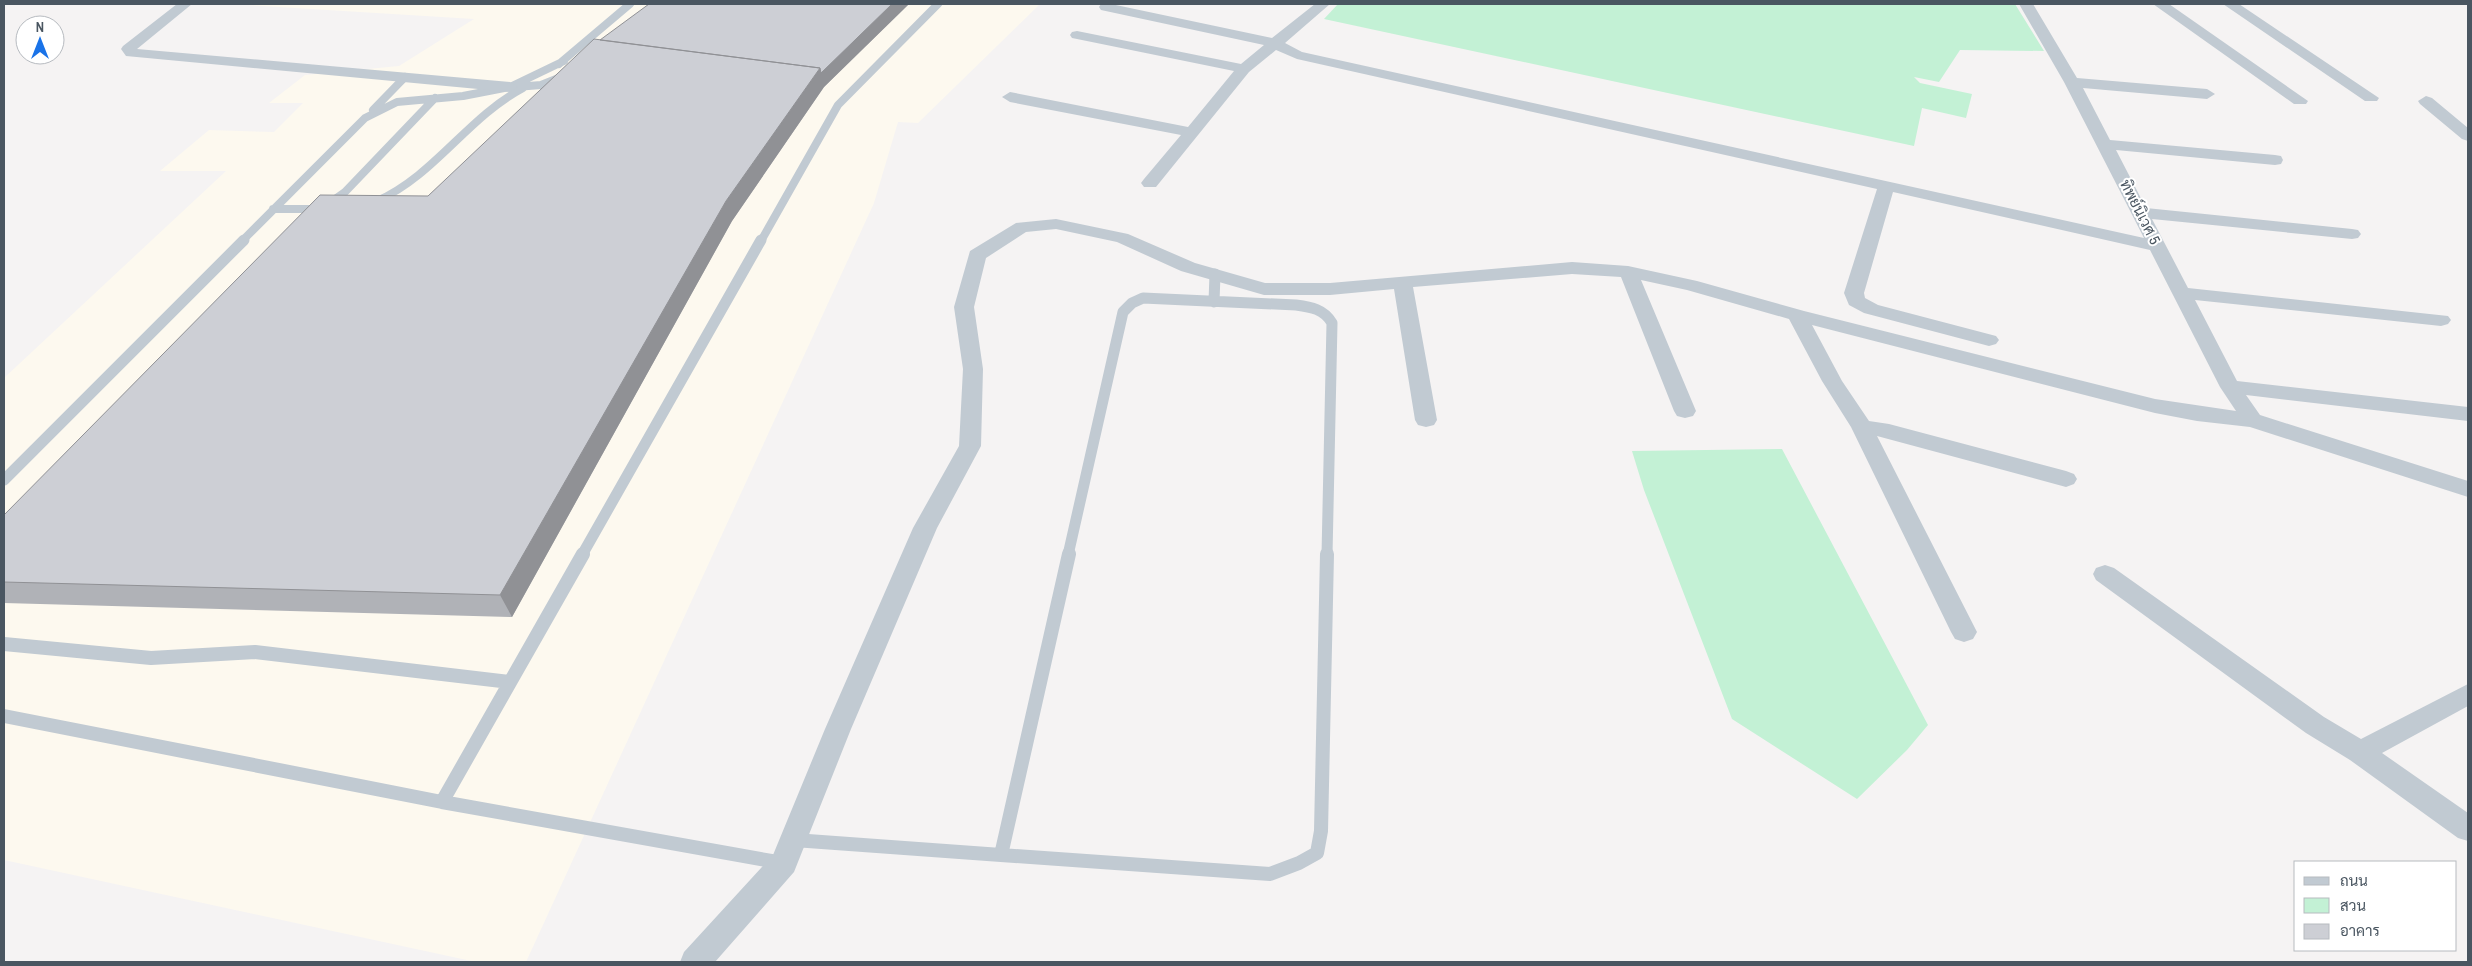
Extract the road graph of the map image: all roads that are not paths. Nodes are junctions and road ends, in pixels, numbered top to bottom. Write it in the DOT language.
graph roads {
  1 [pos="186,4"];
  2 [pos="630,4"];
  3 [pos="938,4"];
  4 [pos="1323,4"];
  5 [pos="2026,4"];
  6 [pos="2160,4"];
  7 [pos="2230,4"];
  8 [pos="1106,7"];
  9 [pos="1077,35"];
  10 [pos="1276,44"];
  11 [pos="1244,69"];
  12 [pos="570,74"];
  13 [pos="406,77"];
  14 [pos="2072,82"];
  15 [pos="517,87"];
  16 [pos="2207,94"];
  17 [pos="1010,97"];
  18 [pos="435,98"];
  19 [pos="2371,98"];
  20 [pos="2300,101"];
  21 [pos="2426,101"];
  22 [pos="365,118"];
  23 [pos="1190,132"];
  24 [pos="2468,136"];
  25 [pos="2104,144"];
  26 [pos="2275,160"];
  27 [pos="1150,183"];
  28 [pos="1886,186"];
  29 [pos="368,203"];
  30 [pos="340,206"];
  31 [pos="273,209"];
  32 [pos="321,209"];
  33 [pos="2141,212"];
  34 [pos="307,223"];
  35 [pos="2352,234"];
  36 [pos="2157,246"];
  37 [pos="1628,272"];
  38 [pos="1215,274"];
  39 [pos="1402,283"];
  40 [pos="2181,293"];
  41 [pos="1214,302"];
  42 [pos="1796,315"];
  43 [pos="2441,320"];
  44 [pos="1989,340"];
  45 [pos="2230,387"];
  46 [pos="1685,411"];
  47 [pos="2468,414"];
  48 [pos="1426,420"];
  49 [pos="2252,420"];
  50 [pos="1862,427"];
  51 [pos="2066,479"];
  52 [pos="4,480"];
  53 [pos="2468,489"];
  54 [pos="2105,574"];
  55 [pos="1964,632"];
  56 [pos="4,644"];
  57 [pos="510,682"];
  58 [pos="2468,694"];
  59 [pos="4,716"];
  60 [pos="2360,752"];
  61 [pos="442,802"];
  62 [pos="2468,829"];
  63 [pos="794,840"];
  64 [pos="1001,855"];
  65 [pos="784,864"];
  66 [pos="695,962"];
  1 -- 13 [label="street"];
  2 -- 15 [label="lane"];
  3 -- 57 [label="lane"];
  4 -- 10 [label="street"];
  5 -- 14 [label="street, ทิพย์นิเวศ 5"];
  6 -- 20 [label="street"];
  7 -- 19 [label="street"];
  8 -- 10 [label="street"];
  9 -- 11 [label="street"];
  10 -- 11 [label="street"];
  10 -- 28 [label="street"];
  11 -- 23 [label="street"];
  12 -- 15 [label="lane"];
  13 -- 15 [label="street"];
  13 -- 22 [label="lane"];
  14 -- 16 [label="street"];
  14 -- 25 [label="street, ทิพย์นิเวศ 5"];
  15 -- 18 [label="lane"];
  15 -- 29 [label="lane"];
  17 -- 23 [label="street"];
  18 -- 22 [label="lane"];
  18 -- 32 [label="lane"];
  21 -- 24 [label="street"];
  22 -- 31 [label="lane"];
  23 -- 27 [label="street"];
  25 -- 26 [label="street"];
  25 -- 33 [label="street, ทิพย์นิเวศ 5"];
  28 -- 36 [label="street"];
  28 -- 44 [label="street"];
  30 -- 32 [label="lane"];
  31 -- 32 [label="lane"];
  31 -- 52 [label="lane"];
  32 -- 34 [label="lane"];
  33 -- 35 [label="street"];
  33 -- 36 [label="street, ทิพย์นิเวศ 5"];
  36 -- 40 [label="street, ทิพย์นิเวศ 5"];
  37 -- 39 [label="street"];
  37 -- 42 [label="street"];
  37 -- 46 [label="street"];
  38 -- 39 [label="street"];
  38 -- 41 [label="lane"];
  38 -- 63 [label="street"];
  39 -- 48 [label="street"];
  40 -- 43 [label="street"];
  40 -- 45 [label="street, ทิพย์นิเวศ 5"];
  41 -- 64 [label="lane"];
  41 -- 64 [label="lane"];
  42 -- 49 [label="street"];
  42 -- 50 [label="street"];
  45 -- 47 [label="street"];
  45 -- 49 [label="street, ทิพย์นิเวศ 5"];
  49 -- 53 [label="street"];
  50 -- 51 [label="street"];
  50 -- 55 [label="street"];
  54 -- 60 [label="street"];
  56 -- 57 [label="lane"];
  57 -- 61 [label="lane"];
  58 -- 60 [label="street"];
  59 -- 61 [label="lane"];
  60 -- 62 [label="street"];
  61 -- 65 [label="lane"];
  63 -- 64 [label="lane"];
  63 -- 65 [label="street"];
  65 -- 66 [label="street"];
}
